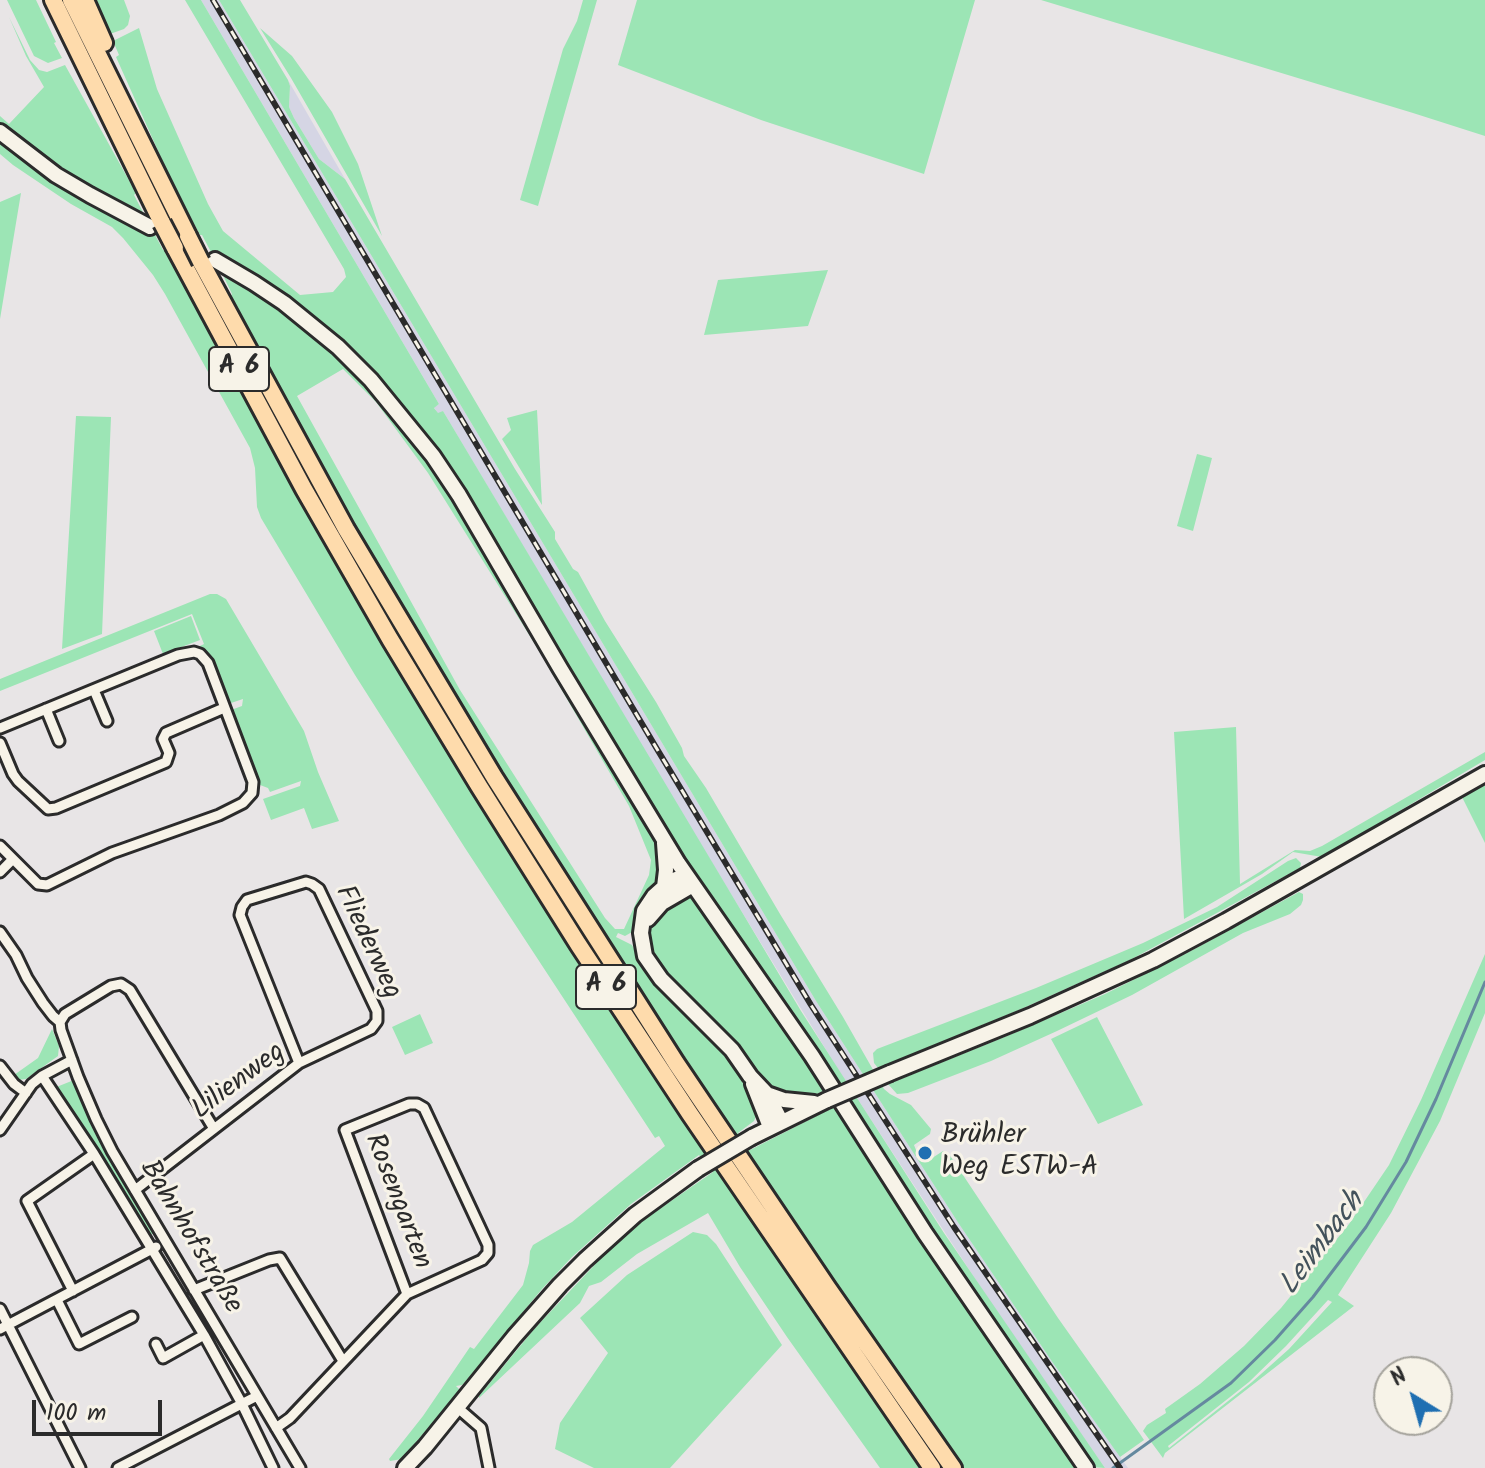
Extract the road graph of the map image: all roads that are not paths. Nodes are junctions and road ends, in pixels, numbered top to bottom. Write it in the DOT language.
graph roads {
  1 [pos="53,0"];
  2 [pos="71,0"];
  3 [pos="85,0"];
  4 [pos="92,47"];
  5 [pos="0,132"];
  6 [pos="156,225"];
  7 [pos="208,261"];
  8 [pos="94,690"];
  9 [pos="224,708"];
  10 [pos="46,709"];
  11 [pos="107,721"];
  12 [pos="0,728"];
  13 [pos="59,741"];
  14 [pos="0,743"];
  15 [pos="1485,774"];
  16 [pos="663,839"];
  17 [pos="0,846"];
  18 [pos="13,859"];
  19 [pos="0,872"];
  20 [pos="690,880"];
  21 [pos="664,887"];
  22 [pos="641,929"];
  23 [pos="0,932"];
  24 [pos="377,1021"];
  25 [pos="60,1022"];
  26 [pos="72,1060"];
  27 [pos="299,1063"];
  28 [pos="0,1066"];
  29 [pos="42,1076"];
  30 [pos="750,1076"];
  31 [pos="26,1093"];
  32 [pos="767,1094"];
  33 [pos="823,1102"];
  34 [pos="775,1124"];
  35 [pos="214,1129"];
  36 [pos="0,1130"];
  37 [pos="94,1154"];
  38 [pos="135,1190"];
  39 [pos="164,1242"];
  40 [pos="152,1250"];
  41 [pos="194,1290"];
  42 [pos="73,1291"];
  43 [pos="407,1294"];
  44 [pos="57,1300"];
  45 [pos="0,1309"];
  46 [pos="132,1317"];
  47 [pos="4,1327"];
  48 [pos="204,1335"];
  49 [pos="156,1344"];
  50 [pos="343,1361"];
  51 [pos="257,1396"];
  52 [pos="242,1404"];
  53 [pos="458,1408"];
  54 [pos="276,1428"];
  55 [pos="80,1468"];
  56 [pos="118,1468"];
  57 [pos="273,1468"];
  58 [pos="300,1468"];
  59 [pos="405,1468"];
  60 [pos="489,1468"];
  61 [pos="932,1468"];
  62 [pos="953,1468"];
  63 [pos="1086,1468"];
  1 -- 4 [label="highway, A 6"];
  2 -- 4 [label="highway, A 6"];
  3 -- 4 [label="highway"];
  4 -- 6 [label="highway, A 6"];
  4 -- 7 [label="highway, A 6, bridge"];
  5 -- 6 [label="main road"];
  6 -- 61 [label="highway, A 6, bridge"];
  7 -- 16 [label="main road"];
  7 -- 62 [label="highway, A 6"];
  8 -- 9 [label="street"];
  8 -- 10 [label="street"];
  8 -- 11 [label="street"];
  9 -- 14 [label="street"];
  9 -- 18 [label="street"];
  10 -- 12 [label="street"];
  10 -- 13 [label="street"];
  15 -- 33 [label="main road, bridge"];
  16 -- 20 [label="main road"];
  16 -- 21 [label="main road"];
  17 -- 18 [label="street"];
  18 -- 19 [label="street"];
  20 -- 21 [label="main road"];
  20 -- 22 [label="main road"];
  20 -- 63 [label="main road"];
  21 -- 22 [label="main road"];
  22 -- 30 [label="main road"];
  23 -- 25 [label="street"];
  24 -- 27 [label="street, Lilienweg"];
  24 -- 27 [label="street, Fliederweg"];
  25 -- 26 [label="street, Bahnhofstraße"];
  25 -- 35 [label="street"];
  26 -- 29 [label="street"];
  26 -- 38 [label="street, Bahnhofstraße"];
  27 -- 35 [label="street, Lilienweg"];
  28 -- 31 [label="street"];
  29 -- 31 [label="street"];
  29 -- 37 [label="street, Bahnhofstraße"];
  30 -- 32 [label="main road"];
  30 -- 34 [label="main road"];
  31 -- 36 [label="street"];
  32 -- 33 [label="main road"];
  32 -- 34 [label="main road"];
  33 -- 34 [label="main road"];
  34 -- 53 [label="main road, bridge"];
  35 -- 38 [label="street, Lilienweg"];
  37 -- 40 [label="street, Bahnhofstraße"];
  37 -- 42 [label="street"];
  38 -- 39 [label="street, Bahnhofstraße"];
  39 -- 40 [label="street"];
  39 -- 41 [label="street, Bahnhofstraße"];
  40 -- 42 [label="street"];
  40 -- 48 [label="street, Bahnhofstraße"];
  41 -- 50 [label="street"];
  41 -- 51 [label="street, Bahnhofstraße"];
  42 -- 44 [label="street"];
  43 -- 43 [label="street, Rosengarten"];
  43 -- 50 [label="street"];
  44 -- 46 [label="street"];
  44 -- 47 [label="street"];
  45 -- 47 [label="street"];
  47 -- 55 [label="street"];
  48 -- 49 [label="street"];
  48 -- 52 [label="street, Bahnhofstraße"];
  50 -- 54 [label="street"];
  51 -- 52 [label="street"];
  51 -- 54 [label="street, Bahnhofstraße"];
  52 -- 56 [label="street"];
  52 -- 57 [label="street, Bahnhofstraße"];
  53 -- 59 [label="main road"];
  53 -- 60 [label="street"];
  54 -- 58 [label="street, Bahnhofstraße"];
}
